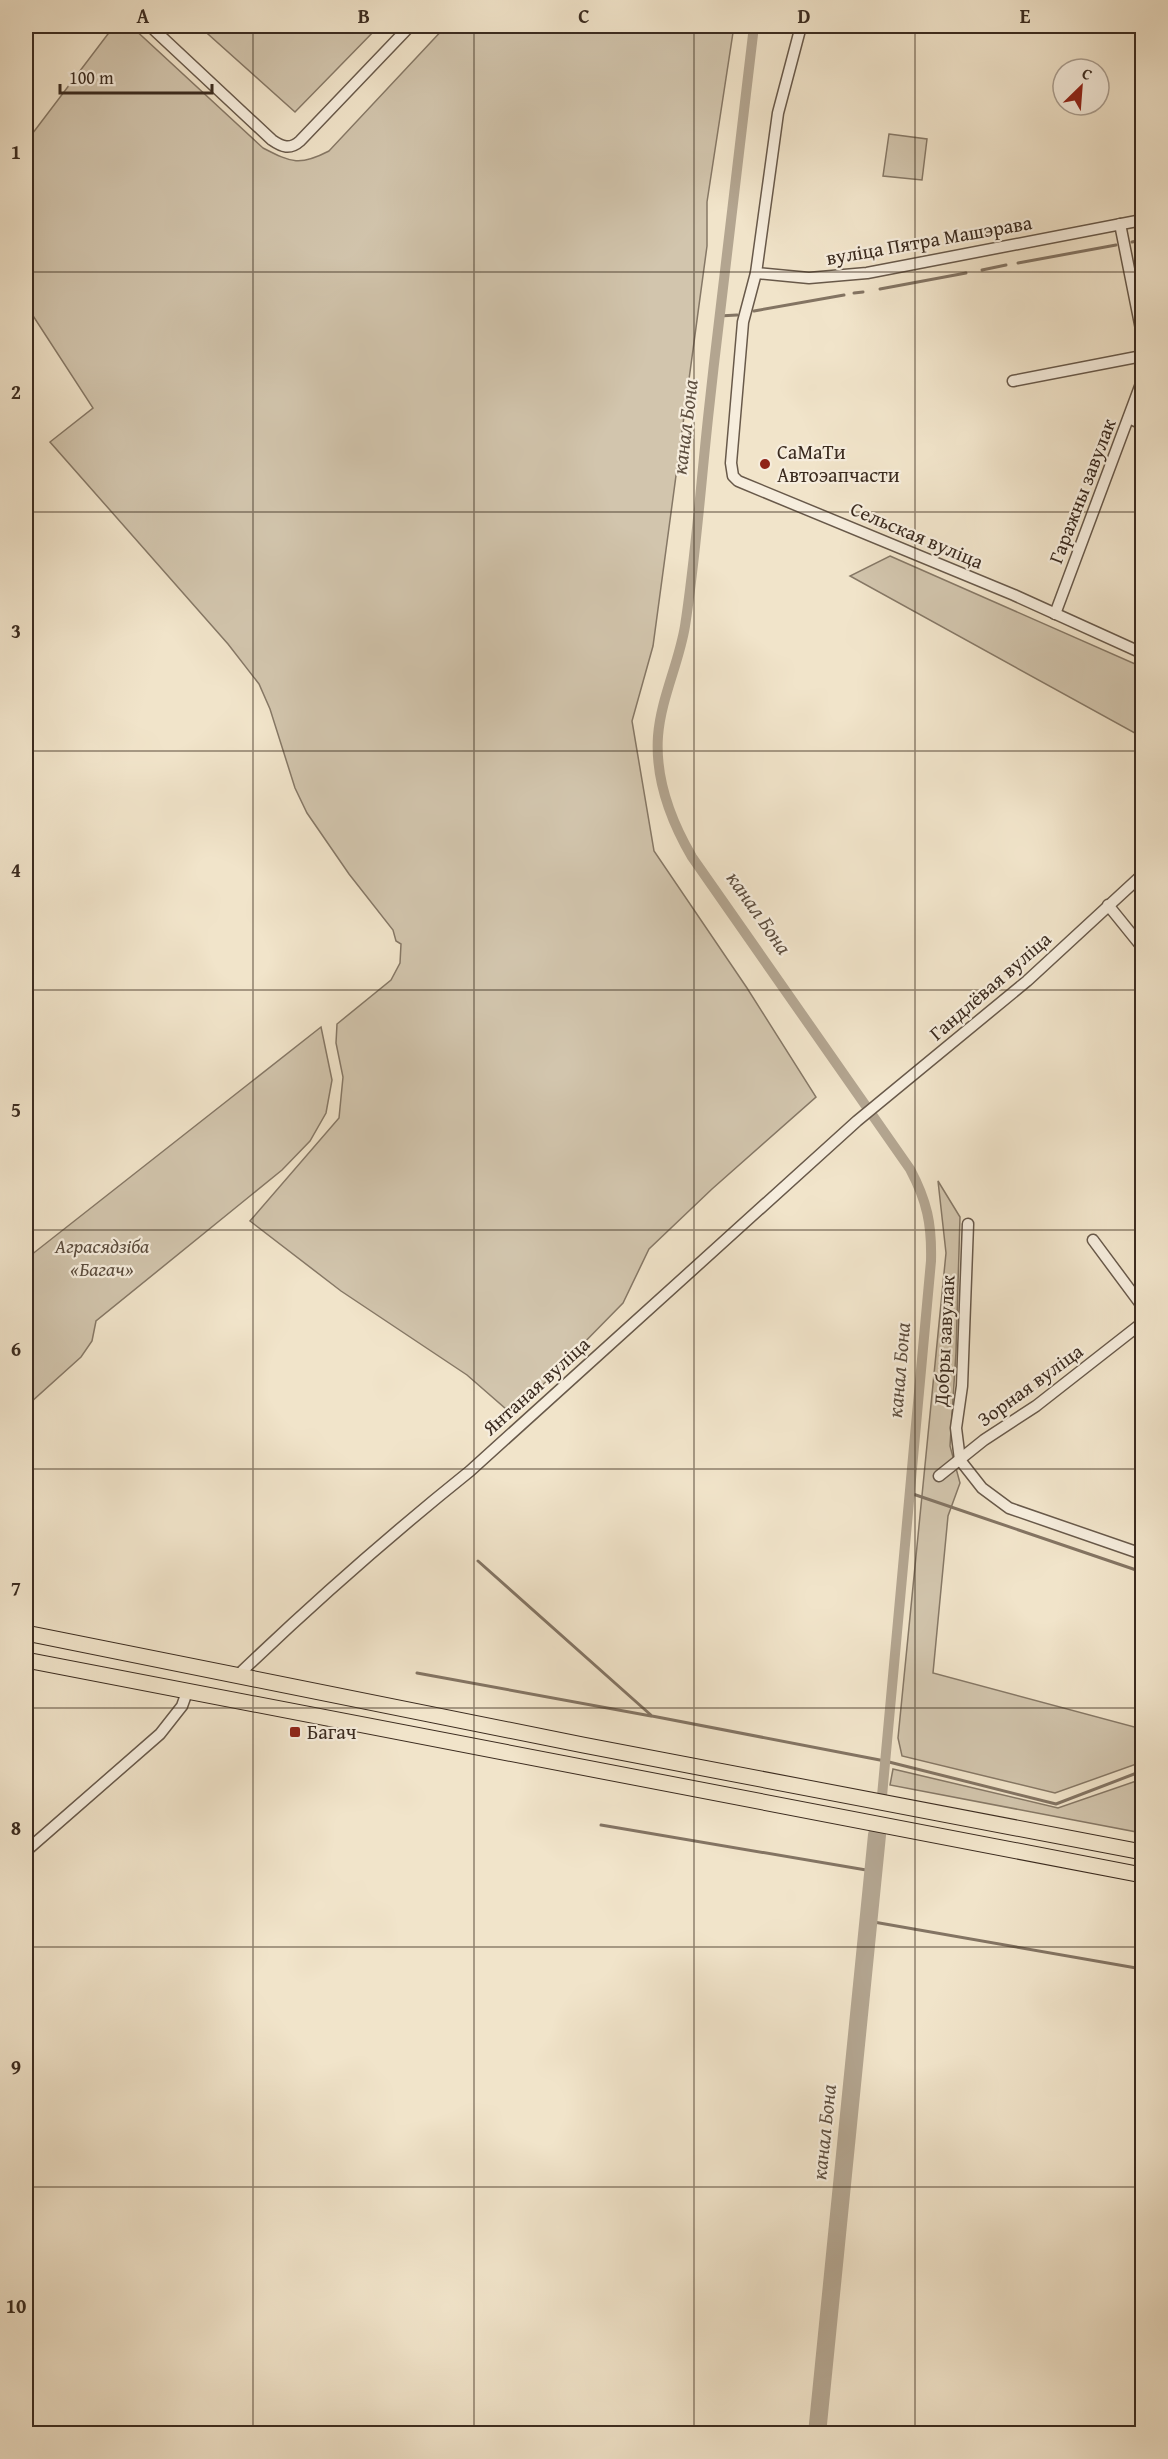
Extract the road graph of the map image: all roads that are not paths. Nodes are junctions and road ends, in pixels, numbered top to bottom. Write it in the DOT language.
graph roads {
  1 [pos="150,26"];
  2 [pos="410,26"];
  3 [pos="801,26"];
  4 [pos="1143,220"];
  5 [pos="1120,224"];
  6 [pos="756,273"];
  7 [pos="1143,334"];
  8 [pos="1143,356"];
  9 [pos="1013,381"];
  10 [pos="1143,381"];
  11 [pos="1129,418"];
  12 [pos="1143,424"];
  13 [pos="1055,614"];
  14 [pos="1143,653"];
  15 [pos="1143,875"];
  16 [pos="1108,905"];
  17 [pos="1143,947"];
  18 [pos="857,1121"];
  19 [pos="968,1224"];
  20 [pos="1093,1240"];
  21 [pos="1143,1306"];
  22 [pos="1143,1323"];
  23 [pos="960,1460"];
  24 [pos="939,1476"];
  25 [pos="1143,1554"];
  26 [pos="26,1633"];
  27 [pos="26,1660"];
  28 [pos="237,1676"];
  29 [pos="188,1692"];
  30 [pos="26,1851"];
  31 [pos="1143,1852"];
  32 [pos="1143,1875"];
  1 -- 2 [label="street"];
  3 -- 6 [label="street"];
  4 -- 5 [label="street, вуліца Пятра Машэрава"];
  5 -- 6 [label="street, вуліца Пятра Машэрава"];
  5 -- 7 [label="street"];
  6 -- 13 [label="street, Сельская вуліца"];
  8 -- 9 [label="street"];
  10 -- 11 [label="street, Гаражны завулак"];
  11 -- 12 [label="street"];
  11 -- 13 [label="street, Гаражны завулак"];
  13 -- 14 [label="street, Сельская вуліца"];
  15 -- 16 [label="street, Гандлёвая вуліца"];
  16 -- 17 [label="street"];
  16 -- 18 [label="street, Гандлёвая вуліца"];
  18 -- 28 [label="street, Янтаная вуліца"];
  19 -- 23 [label="street, Добры завулак"];
  20 -- 21 [label="street"];
  22 -- 23 [label="street, Зорная вуліца"];
  23 -- 24 [label="street, Зорная вуліца"];
  23 -- 25 [label="street"];
  26 -- 28 [label="highway"];
  27 -- 29 [label="highway"];
  28 -- 31 [label="highway"];
  29 -- 30 [label="street"];
  29 -- 32 [label="highway"];
}
